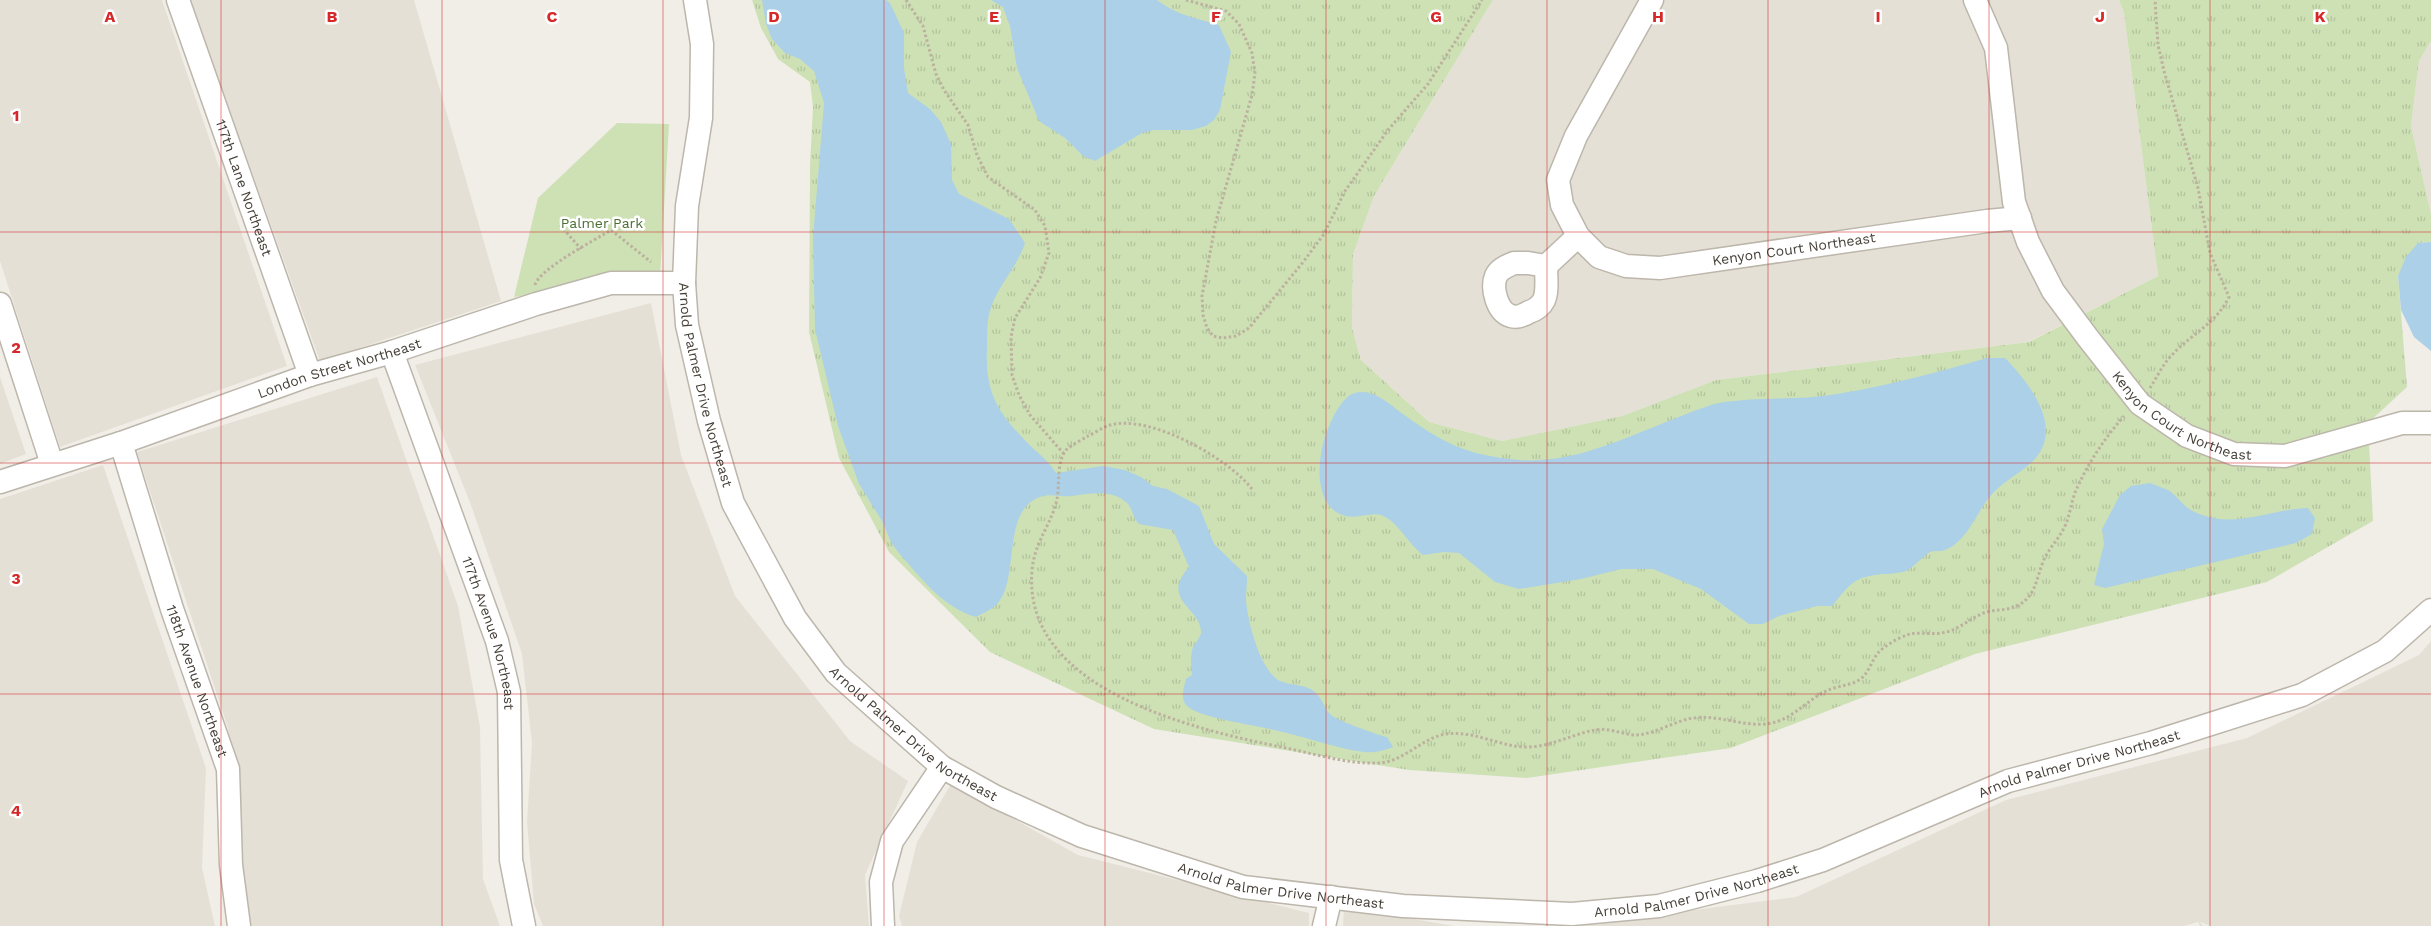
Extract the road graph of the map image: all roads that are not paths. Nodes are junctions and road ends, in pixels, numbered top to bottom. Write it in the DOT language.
graph roads {
  1 [pos="178,0"];
  2 [pos="695,0"];
  3 [pos="1652,0"];
  4 [pos="1975,0"];
  5 [pos="2020,218"];
  6 [pos="1578,236"];
  7 [pos="1546,266"];
  8 [pos="674,283"];
  9 [pos="0,304"];
  10 [pos="392,352"];
  11 [pos="310,375"];
  12 [pos="2431,423"];
  13 [pos="121,443"];
  14 [pos="52,464"];
  15 [pos="0,482"];
  16 [pos="2431,610"];
  17 [pos="942,767"];
  18 [pos="1331,897"];
  19 [pos="239,926"];
  20 [pos="524,926"];
  21 [pos="883,926"];
  22 [pos="1324,926"];
  1 -- 11 [label="street, 117th Lane Northeast"];
  2 -- 8 [label="street, Arnold Palmer Drive Northeast"];
  3 -- 6 [label="street, Kenyon Court Northeast"];
  4 -- 5 [label="street, Kenyon Court Northeast"];
  5 -- 6 [label="street, Kenyon Court Northeast"];
  5 -- 12 [label="street, Kenyon Court Northeast"];
  6 -- 7 [label="street"];
  8 -- 10 [label="street, London Street Northeast"];
  8 -- 17 [label="street, Arnold Palmer Drive Northeast"];
  9 -- 14 [label="street"];
  10 -- 11 [label="street, London Street Northeast"];
  10 -- 20 [label="street, 117th Avenue Northeast"];
  11 -- 13 [label="street, London Street Northeast"];
  13 -- 14 [label="street, London Street Northeast"];
  13 -- 19 [label="street, 118th Avenue Northeast"];
  14 -- 15 [label="street, London Street Northeast"];
  16 -- 18 [label="street, Arnold Palmer Drive Northeast"];
  17 -- 18 [label="street, Arnold Palmer Drive Northeast"];
  17 -- 21 [label="street"];
  18 -- 22 [label="street"];
}
